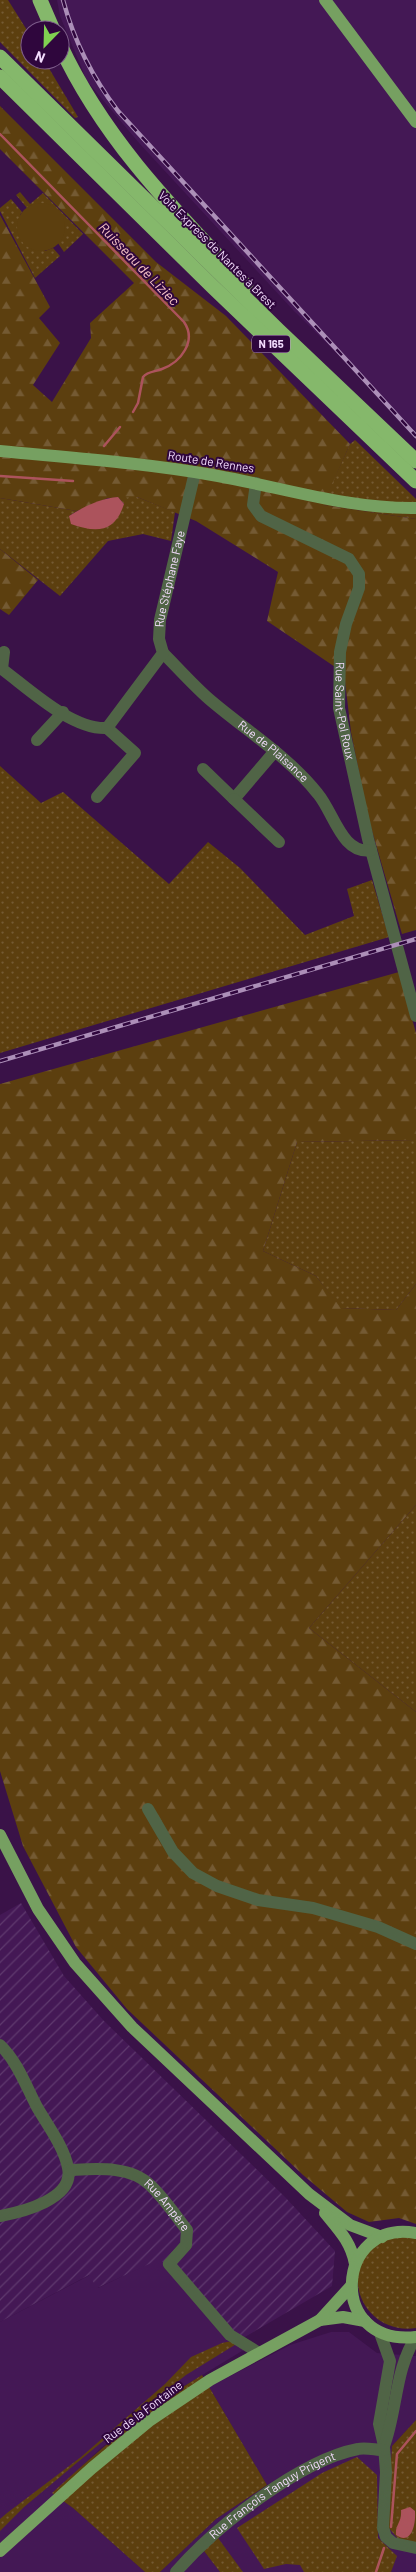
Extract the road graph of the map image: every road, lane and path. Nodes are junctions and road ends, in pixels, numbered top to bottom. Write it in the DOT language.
graph roads {
  1 [pos="40,0"];
  2 [pos="325,0"];
  3 [pos="49,20"];
  4 [pos="0,57"];
  5 [pos="70,65"];
  6 [pos="0,78"];
  7 [pos="416,122"];
  8 [pos="278,330"];
  9 [pos="0,451"];
  10 [pos="416,462"];
  11 [pos="195,472"];
  12 [pos="416,481"];
  13 [pos="256,483"];
  14 [pos="416,508"];
  15 [pos="4,652"];
  16 [pos="163,653"];
  17 [pos="63,712"];
  18 [pos="107,728"];
  19 [pos="37,740"];
  20 [pos="275,751"];
  21 [pos="203,769"];
  22 [pos="97,797"];
  23 [pos="234,799"];
  24 [pos="279,842"];
  25 [pos="371,850"];
  26 [pos="416,1016"];
  27 [pos="148,1808"];
  28 [pos="0,1836"];
  29 [pos="416,1944"];
  30 [pos="0,2045"];
  31 [pos="69,2170"];
  32 [pos="309,2194"];
  33 [pos="0,2216"];
  34 [pos="416,2233"];
  35 [pos="382,2236"];
  36 [pos="355,2264"];
  37 [pos="351,2286"];
  38 [pos="320,2320"];
  39 [pos="365,2321"];
  40 [pos="380,2333"];
  41 [pos="416,2337"];
  42 [pos="259,2353"];
  43 [pos="384,2448"];
  44 [pos="416,2548"];
  45 [pos="0,2551"];
  46 [pos="176,2572"];
  1 -- 3 [label="highway"];
  2 -- 7 [label="main road"];
  4 -- 8 [label="highway, Voie Express de Nantes à Brest / N 165"];
  5 -- 8 [label="highway"];
  6 -- 12 [label="highway, N 165"];
  8 -- 10 [label="highway, Voie Express de Nantes à Brest / N 165"];
  9 -- 11 [label="main road, Route de Rennes"];
  11 -- 13 [label="main road, Route de Rennes"];
  11 -- 16 [label="street, Rue Stéphane Faye"];
  13 -- 14 [label="main road, Route de Rennes"];
  13 -- 25 [label="street, Rue Saint-Pol Roux"];
  15 -- 17 [label="street"];
  16 -- 18 [label="street"];
  16 -- 20 [label="street, Rue de Plaisance"];
  17 -- 18 [label="street"];
  17 -- 19 [label="street"];
  18 -- 22 [label="street"];
  20 -- 23 [label="street"];
  20 -- 25 [label="street, Rue de Plaisance"];
  21 -- 23 [label="street"];
  23 -- 24 [label="street"];
  25 -- 26 [label="street, Rue Saint-Pol Roux"];
  27 -- 29 [label="street"];
  28 -- 32 [label="main road"];
  30 -- 31 [label="street"];
  31 -- 33 [label="street"];
  31 -- 42 [label="street, Rue Ampère"];
  32 -- 35 [label="main road"];
  32 -- 36 [label="main road"];
  34 -- 35 [label="main road"];
  35 -- 36 [label="main road"];
  36 -- 37 [label="main road"];
  37 -- 38 [label="main road, Rue de la Fontaine"];
  37 -- 39 [label="main road"];
  38 -- 39 [label="main road, Rue de la Fontaine"];
  38 -- 42 [label="main road, Rue de la Fontaine"];
  39 -- 40 [label="main road"];
  40 -- 41 [label="main road"];
  40 -- 43 [label="street"];
  41 -- 43 [label="street"];
  42 -- 45 [label="main road, Rue de la Fontaine"];
  43 -- 44 [label="street"];
  43 -- 46 [label="street, Rue François Tanguy Prigent"];
}
